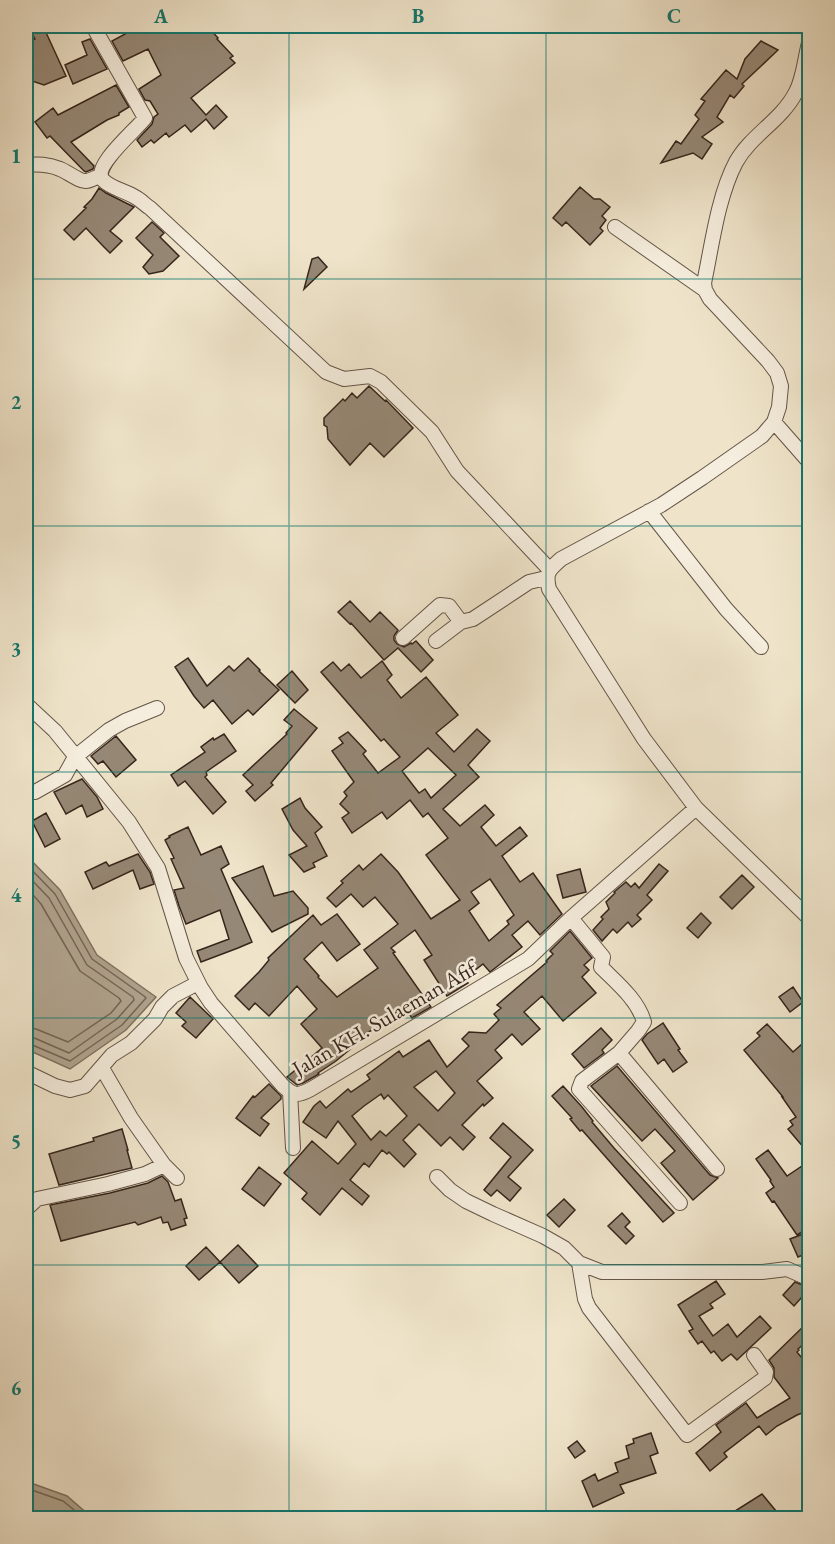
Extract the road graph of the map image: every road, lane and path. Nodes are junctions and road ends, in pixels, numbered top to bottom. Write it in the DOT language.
graph roads {
  1 [pos="93,26"];
  2 [pos="810,39"];
  3 [pos="26,165"];
  4 [pos="100,176"];
  5 [pos="615,227"];
  6 [pos="705,290"];
  7 [pos="774,422"];
  8 [pos="810,463"];
  9 [pos="649,511"];
  10 [pos="548,574"];
  11 [pos="461,622"];
  12 [pos="403,638"];
  13 [pos="436,641"];
  14 [pos="761,647"];
  15 [pos="26,704"];
  16 [pos="157,708"];
  17 [pos="75,757"];
  18 [pos="35,792"];
  19 [pos="696,808"];
  20 [pos="571,918"];
  21 [pos="810,919"];
  22 [pos="198,983"];
  23 [pos="619,1053"];
  24 [pos="102,1068"];
  25 [pos="26,1072"];
  26 [pos="290,1092"];
  27 [pos="293,1148"];
  28 [pos="164,1165"];
  29 [pos="717,1168"];
  30 [pos="437,1177"];
  31 [pos="177,1178"];
  32 [pos="680,1203"];
  33 [pos="26,1209"];
  34 [pos="579,1263"];
  35 [pos="810,1279"];
  36 [pos="754,1355"];
  1 -- 4 [label="street"];
  2 -- 6 [label="street"];
  3 -- 4 [label="street"];
  4 -- 10 [label="street"];
  5 -- 6 [label="street"];
  6 -- 7 [label="street"];
  7 -- 8 [label="street"];
  7 -- 9 [label="street"];
  9 -- 10 [label="street"];
  9 -- 14 [label="street"];
  10 -- 11 [label="street"];
  10 -- 19 [label="street"];
  11 -- 12 [label="street"];
  11 -- 13 [label="street"];
  15 -- 17 [label="street, Jalan KH. Sulaeman Afif"];
  16 -- 17 [label="street"];
  17 -- 18 [label="street"];
  17 -- 22 [label="street, Jalan KH. Sulaeman Afif"];
  19 -- 20 [label="street, Jalan KH. Sulaeman Afif"];
  19 -- 21 [label="street"];
  20 -- 23 [label="street"];
  20 -- 26 [label="street, Jalan KH. Sulaeman Afif"];
  22 -- 24 [label="street"];
  22 -- 26 [label="street, Jalan KH. Sulaeman Afif"];
  23 -- 29 [label="street"];
  23 -- 32 [label="street"];
  24 -- 25 [label="street"];
  24 -- 28 [label="street"];
  26 -- 27 [label="street"];
  28 -- 31 [label="street"];
  28 -- 33 [label="street"];
  30 -- 34 [label="street"];
  34 -- 35 [label="street"];
  34 -- 36 [label="street"];
}
